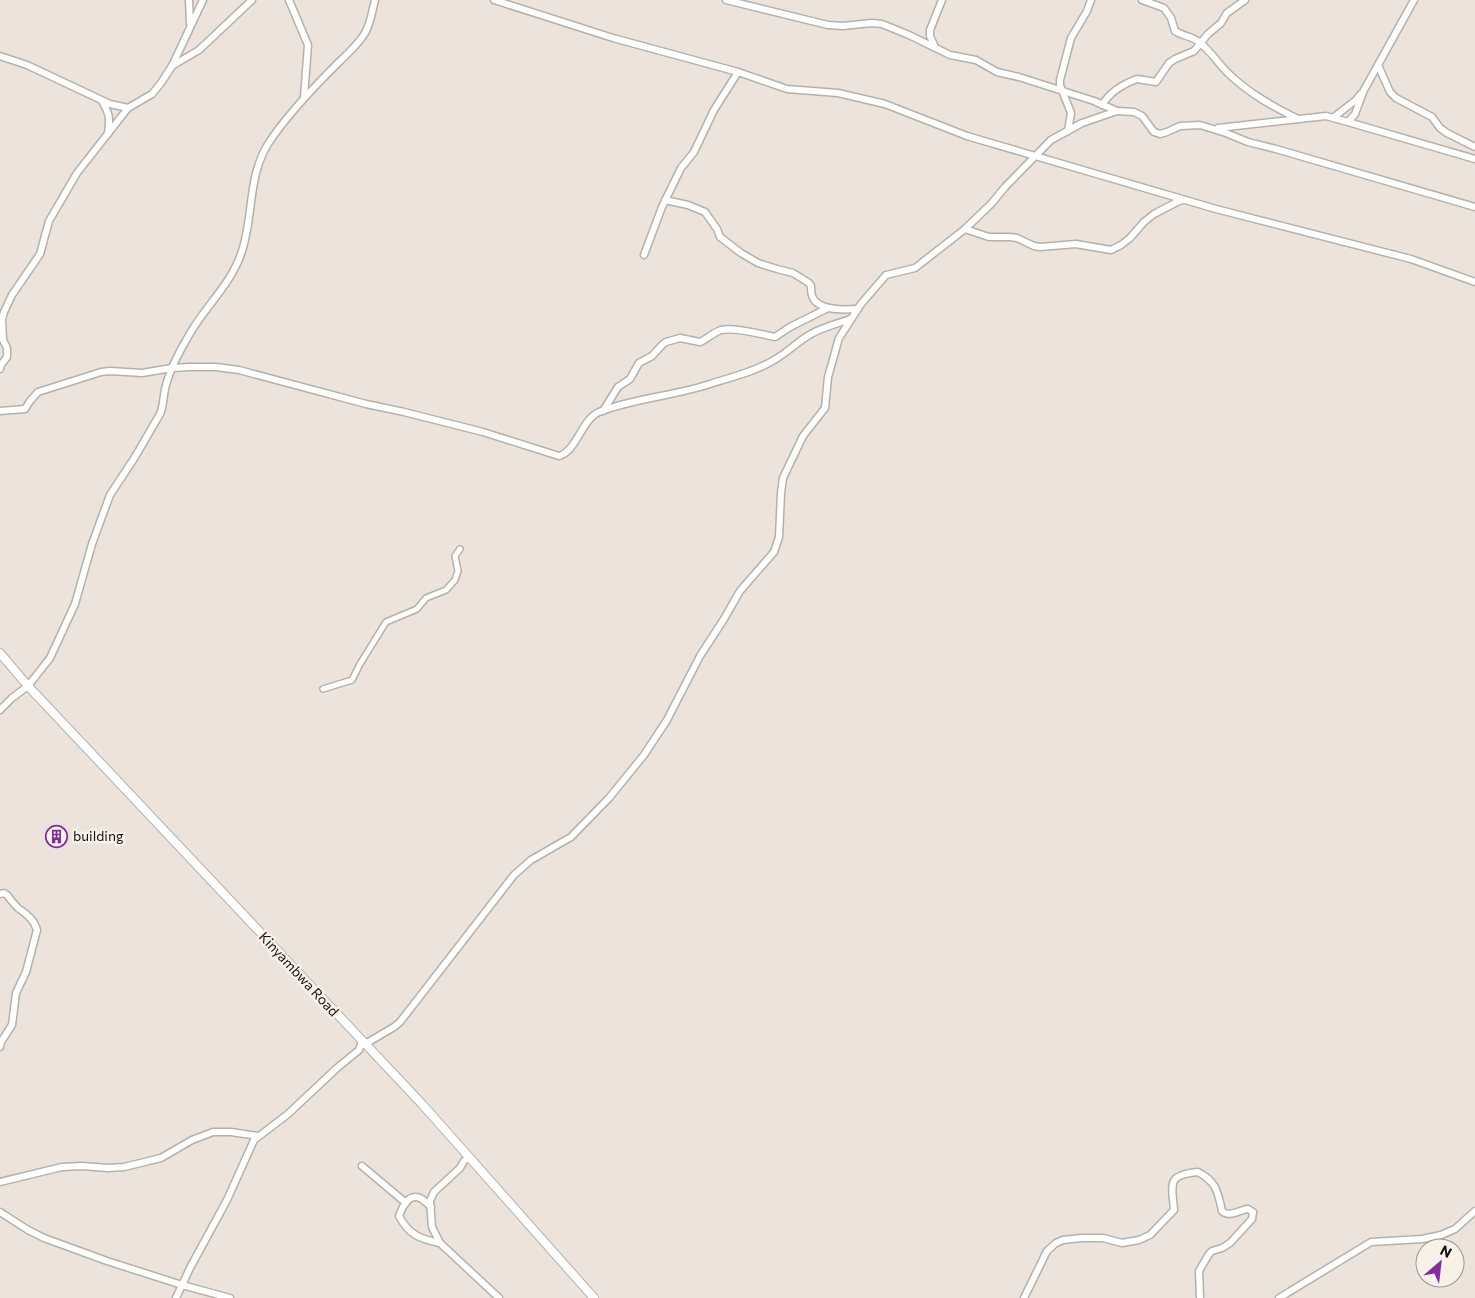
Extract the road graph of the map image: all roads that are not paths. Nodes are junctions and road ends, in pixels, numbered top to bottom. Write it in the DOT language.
graph roads {
  1 [pos="189,0"];
  2 [pos="203,0"];
  3 [pos="252,0"];
  4 [pos="289,0"];
  5 [pos="375,0"];
  6 [pos="494,0"];
  7 [pos="726,0"];
  8 [pos="942,0"];
  9 [pos="1091,0"];
  10 [pos="1142,0"];
  11 [pos="1245,0"];
  12 [pos="1414,0"];
  13 [pos="190,28"];
  14 [pos="1200,42"];
  15 [pos="936,48"];
  16 [pos="0,56"];
  17 [pos="172,66"];
  18 [pos="1378,66"];
  19 [pos="738,72"];
  20 [pos="1364,90"];
  21 [pos="1062,91"];
  22 [pos="304,98"];
  23 [pos="102,100"];
  24 [pos="1102,105"];
  25 [pos="128,108"];
  26 [pos="1118,111"];
  27 [pos="1334,117"];
  28 [pos="1298,119"];
  29 [pos="1348,122"];
  30 [pos="1215,129"];
  31 [pos="1068,131"];
  32 [pos="108,134"];
  33 [pos="1475,146"];
  34 [pos="1035,156"];
  35 [pos="1475,159"];
  36 [pos="665,200"];
  37 [pos="1185,200"];
  38 [pos="1475,207"];
  39 [pos="965,229"];
  40 [pos="644,255"];
  41 [pos="1475,282"];
  42 [pos="828,308"];
  43 [pos="857,309"];
  44 [pos="851,318"];
  45 [pos="1,320"];
  46 [pos="172,368"];
  47 [pos="0,369"];
  48 [pos="0,411"];
  49 [pos="603,411"];
  50 [pos="460,549"];
  51 [pos="0,653"];
  52 [pos="28,686"];
  53 [pos="323,689"];
  54 [pos="0,710"];
  55 [pos="0,894"];
  56 [pos="364,1042"];
  57 [pos="0,1047"];
  58 [pos="258,1136"];
  59 [pos="469,1158"];
  60 [pos="362,1166"];
  61 [pos="0,1182"];
  62 [pos="406,1203"];
  63 [pos="431,1207"];
  64 [pos="1475,1211"];
  65 [pos="0,1212"];
  66 [pos="440,1243"];
  67 [pos="182,1285"];
  68 [pos="176,1298"];
  69 [pos="230,1298"];
  70 [pos="499,1298"];
  71 [pos="594,1298"];
  72 [pos="1024,1298"];
  73 [pos="1200,1298"];
  74 [pos="1279,1298"];
  1 -- 13 [label="street"];
  2 -- 13 [label="street"];
  3 -- 17 [label="street"];
  4 -- 22 [label="street"];
  5 -- 22 [label="street"];
  6 -- 19 [label="street"];
  7 -- 15 [label="street"];
  8 -- 15 [label="street"];
  9 -- 21 [label="street"];
  10 -- 14 [label="street"];
  11 -- 14 [label="street"];
  12 -- 18 [label="street"];
  13 -- 17 [label="street"];
  14 -- 24 [label="street"];
  14 -- 28 [label="street"];
  15 -- 21 [label="street"];
  16 -- 23 [label="street"];
  17 -- 25 [label="street"];
  18 -- 20 [label="street"];
  18 -- 33 [label="street"];
  19 -- 34 [label="street"];
  19 -- 36 [label="street"];
  20 -- 27 [label="street"];
  20 -- 29 [label="street"];
  21 -- 24 [label="street"];
  21 -- 31 [label="street"];
  22 -- 46 [label="street"];
  23 -- 25 [label="street"];
  23 -- 32 [label="street"];
  24 -- 26 [label="street"];
  25 -- 32 [label="street"];
  26 -- 30 [label="street"];
  26 -- 31 [label="street"];
  27 -- 28 [label="street"];
  27 -- 29 [label="street"];
  28 -- 30 [label="street"];
  29 -- 35 [label="street"];
  30 -- 38 [label="street"];
  31 -- 34 [label="street"];
  32 -- 45 [label="street"];
  34 -- 37 [label="street"];
  34 -- 39 [label="street"];
  36 -- 40 [label="street"];
  36 -- 42 [label="street"];
  37 -- 39 [label="street"];
  37 -- 41 [label="street"];
  39 -- 43 [label="street"];
  42 -- 43 [label="street"];
  42 -- 49 [label="street"];
  43 -- 44 [label="street"];
  44 -- 49 [label="street"];
  44 -- 56 [label="street"];
  45 -- 47 [label="street"];
  46 -- 48 [label="street"];
  46 -- 49 [label="street"];
  46 -- 52 [label="street"];
  50 -- 53 [label="street"];
  51 -- 52 [label="street, Kinyambwa Road"];
  52 -- 54 [label="street"];
  52 -- 56 [label="street, Kinyambwa Road"];
  55 -- 57 [label="street"];
  56 -- 58 [label="street"];
  56 -- 59 [label="street, Kinyambwa Road"];
  58 -- 61 [label="street"];
  58 -- 67 [label="street"];
  59 -- 63 [label="street"];
  59 -- 71 [label="street, Kinyambwa Road"];
  60 -- 62 [label="street"];
  62 -- 63 [label="street"];
  62 -- 66 [label="street"];
  63 -- 66 [label="street"];
  64 -- 74 [label="street"];
  65 -- 67 [label="street"];
  66 -- 70 [label="street"];
  67 -- 68 [label="street"];
  67 -- 69 [label="street"];
  72 -- 73 [label="street"];
}
